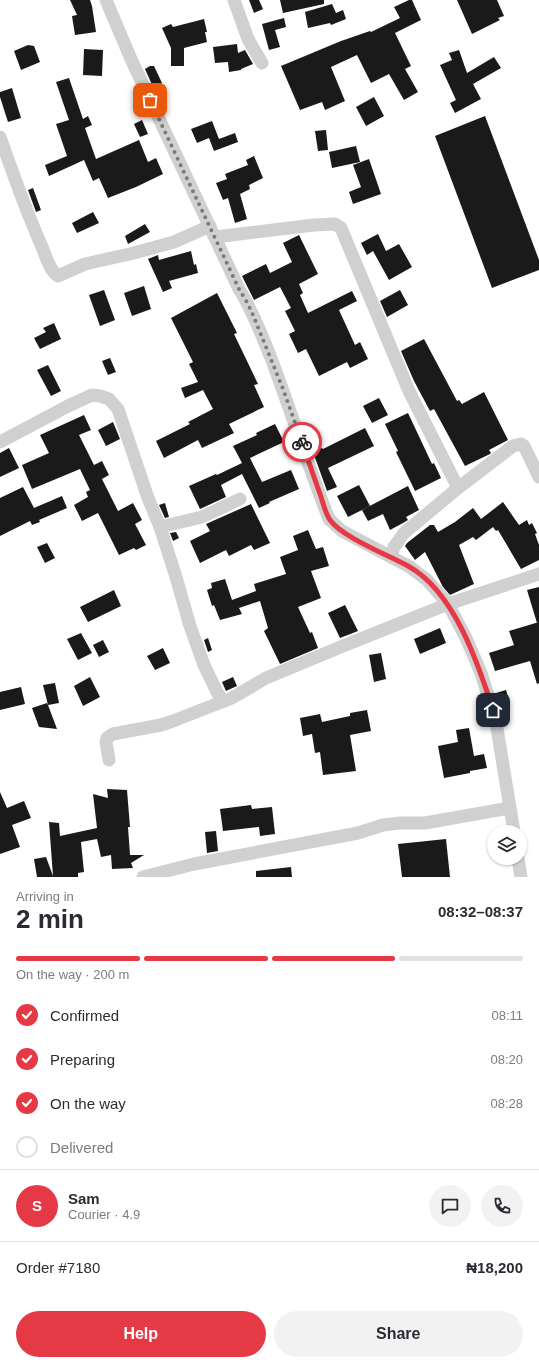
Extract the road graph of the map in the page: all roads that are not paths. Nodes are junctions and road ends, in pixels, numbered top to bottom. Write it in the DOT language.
graph roads {
  1 [pos="106,0"];
  2 [pos="234,0"];
  3 [pos="262,63"];
  4 [pos="0,137"];
  5 [pos="212,231"];
  6 [pos="0,442"];
  7 [pos="539,477"];
  8 [pos="458,488"];
  9 [pos="240,499"];
  10 [pos="160,527"];
  11 [pos="391,557"];
  12 [pos="539,574"];
  13 [pos="448,604"];
  14 [pos="223,701"];
  15 [pos="109,760"];
  16 [pos="510,808"];
  17 [pos="513,825"];
  18 [pos="519,865"];
  19 [pos="143,877"];
  20 [pos="521,877"];
  1 -- 5 [label="street"];
  2 -- 3 [label="street"];
  4 -- 5 [label="street"];
  5 -- 8 [label="street"];
  5 -- 11 [label="street"];
  6 -- 10 [label="street"];
  7 -- 8 [label="street"];
  8 -- 11 [label="street"];
  9 -- 10 [label="street"];
  10 -- 14 [label="street"];
  11 -- 13 [label="street"];
  12 -- 13 [label="street"];
  13 -- 14 [label="street"];
  13 -- 16 [label="street"];
  14 -- 15 [label="street"];
  16 -- 17 [label="street"];
  16 -- 19 [label="street"];
  18 -- 20 [label="street"];
}
